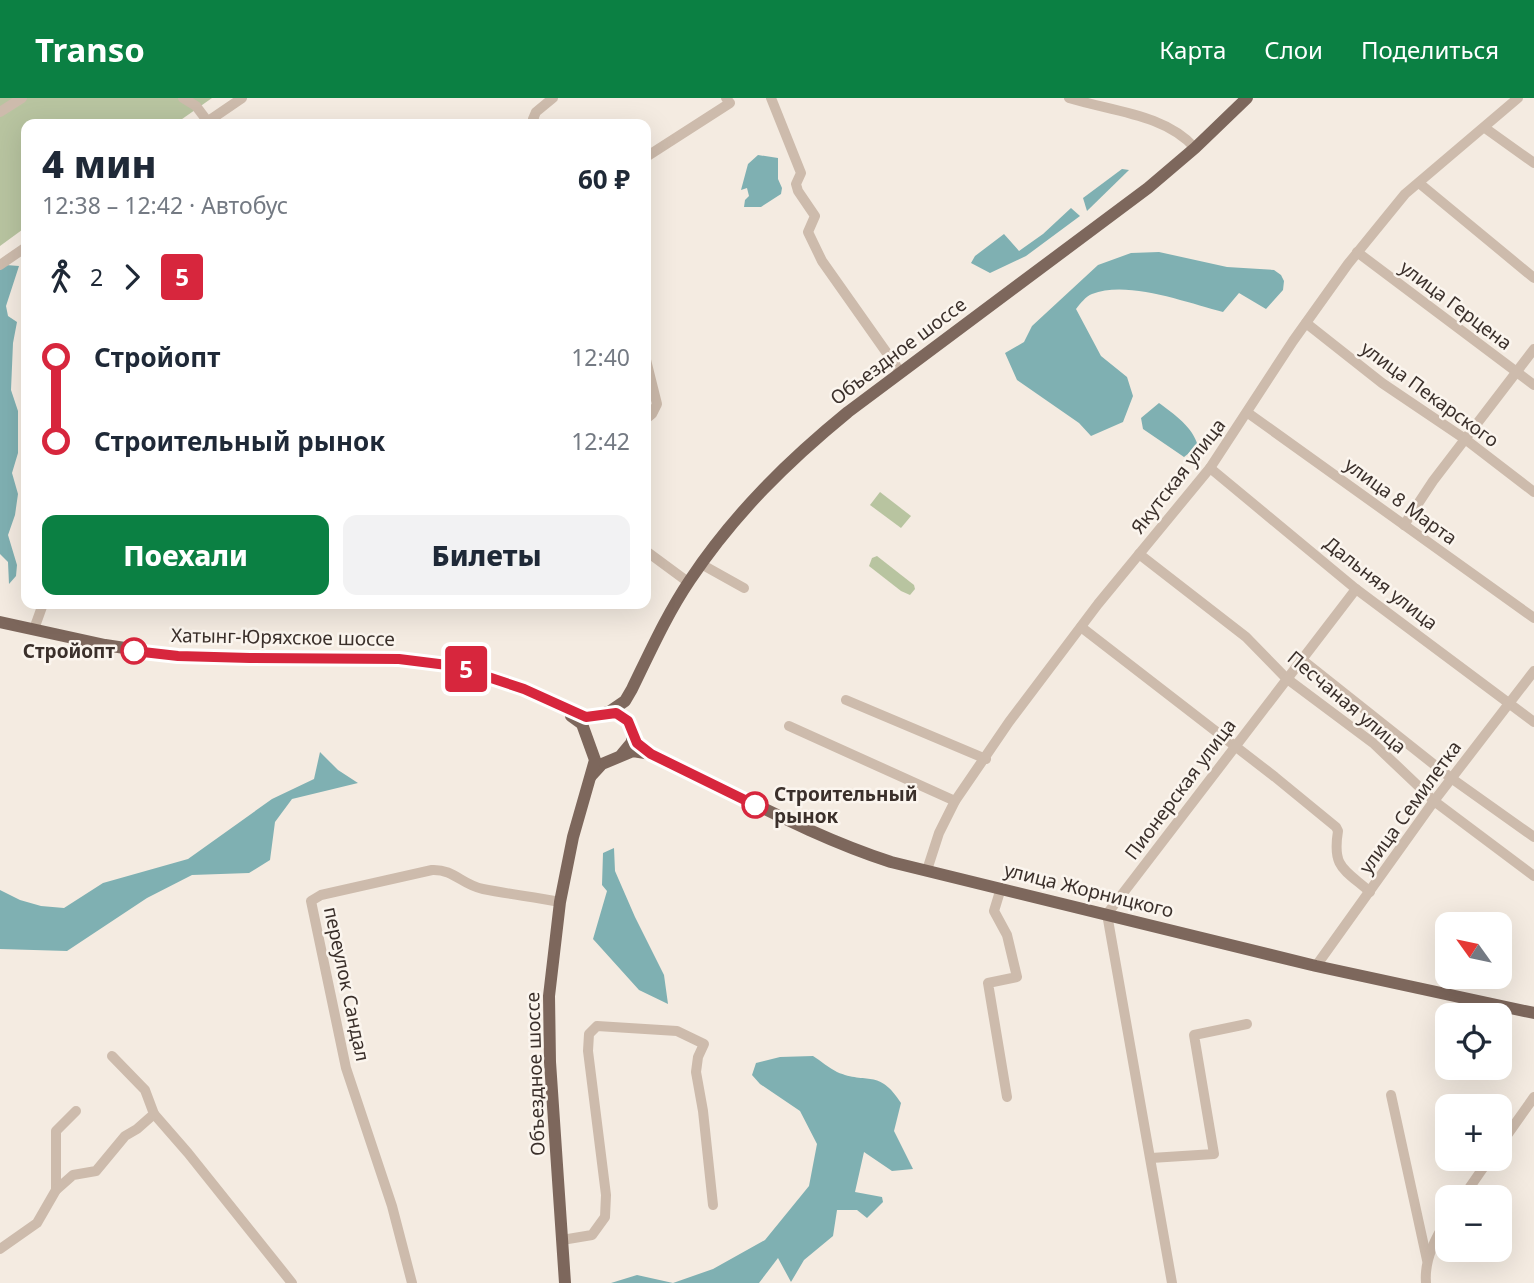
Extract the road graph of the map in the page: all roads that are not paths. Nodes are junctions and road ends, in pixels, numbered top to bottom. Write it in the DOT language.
graph roads {
  1 [pos="22,98"];
  2 [pos="183,98"];
  3 [pos="242,98"];
  4 [pos="552,98"];
  5 [pos="771,98"];
  6 [pos="1069,98"];
  7 [pos="1247,98"];
  8 [pos="1518,98"];
  9 [pos="731,100"];
  10 [pos="0,112"];
  11 [pos="204,119"];
  12 [pos="212,119"];
  13 [pos="533,119"];
  14 [pos="1485,128"];
  15 [pos="1195,148"];
  16 [pos="651,154"];
  17 [pos="1534,163"];
  18 [pos="1419,183"];
  19 [pos="21,250"];
  20 [pos="1357,252"];
  21 [pos="0,265"];
  22 [pos="1534,278"];
  23 [pos="1306,323"];
  24 [pos="1534,349"];
  25 [pos="901,373"];
  26 [pos="1517,373"];
  27 [pos="651,380"];
  28 [pos="1534,385"];
  29 [pos="1248,413"];
  30 [pos="651,415"];
  31 [pos="1465,439"];
  32 [pos="1210,468"];
  33 [pos="1534,492"];
  34 [pos="1404,525"];
  35 [pos="1139,554"];
  36 [pos="651,555"];
  37 [pos="701,564"];
  38 [pos="688,582"];
  39 [pos="744,588"];
  40 [pos="1356,589"];
  41 [pos="41,609"];
  42 [pos="1534,618"];
  43 [pos="0,622"];
  44 [pos="1081,627"];
  45 [pos="34,629"];
  46 [pos="1301,659"];
  47 [pos="1534,671"];
  48 [pos="1286,678"];
  49 [pos="632,689"];
  50 [pos="846,700"];
  51 [pos="1510,703"];
  52 [pos="560,707"];
  53 [pos="604,714"];
  54 [pos="1534,722"];
  55 [pos="630,724"];
  56 [pos="789,726"];
  57 [pos="589,743"];
  58 [pos="1235,747"];
  59 [pos="651,754"];
  60 [pos="619,756"];
  61 [pos="986,759"];
  62 [pos="592,776"];
  63 [pos="1451,778"];
  64 [pos="955,801"];
  65 [pos="1434,801"];
  66 [pos="1534,837"];
  67 [pos="927,870"];
  68 [pos="1534,876"];
  69 [pos="1001,888"];
  70 [pos="1370,892"];
  71 [pos="560,902"];
  72 [pos="1107,914"];
  73 [pos="1316,966"];
  74 [pos="1534,1013"];
  75 [pos="1247,1024"];
  76 [pos="112,1056"];
  77 [pos="1391,1095"];
  78 [pos="1007,1097"];
  79 [pos="1534,1097"];
  80 [pos="76,1111"];
  81 [pos="154,1114"];
  82 [pos="1512,1128"];
  83 [pos="1151,1158"];
  84 [pos="56,1190"];
  85 [pos="713,1205"];
  86 [pos="562,1240"];
  87 [pos="1435,1241"];
  88 [pos="0,1249"];
  89 [pos="1427,1260"];
  90 [pos="292,1283"];
  91 [pos="412,1283"];
  92 [pos="565,1283"];
  93 [pos="1172,1283"];
  94 [pos="1426,1283"];
  1 -- 10 [label="street"];
  2 -- 11 [label="street"];
  3 -- 12 [label="street"];
  4 -- 13 [label="street"];
  5 -- 25 [label="street"];
  6 -- 15 [label="street"];
  7 -- 15 [label="main road, Объездное шоссе"];
  8 -- 14 [label="street, Якутская улица"];
  9 -- 16 [label="street"];
  14 -- 17 [label="street"];
  14 -- 18 [label="street, Якутская улица"];
  15 -- 25 [label="main road, Объездное шоссе"];
  18 -- 20 [label="street, Якутская улица"];
  18 -- 22 [label="street"];
  19 -- 21 [label="street"];
  20 -- 23 [label="street, Якутская улица"];
  20 -- 26 [label="street, улица Герцена"];
  23 -- 29 [label="street, Якутская улица"];
  23 -- 31 [label="street, улица Пекарского"];
  24 -- 26 [label="street"];
  25 -- 37 [label="main road, Объездное шоссе"];
  26 -- 28 [label="street, улица Герцена"];
  26 -- 31 [label="street"];
  27 -- 30 [label="street"];
  29 -- 32 [label="street, Якутская улица"];
  29 -- 34 [label="street, улица 8 Марта"];
  31 -- 33 [label="street, улица Пекарского"];
  31 -- 34 [label="street"];
  32 -- 35 [label="street, Якутская улица"];
  32 -- 40 [label="street, Дальняя улица"];
  34 -- 42 [label="street, улица 8 Марта"];
  35 -- 44 [label="street, Якутская улица"];
  35 -- 48 [label="street, Песчаная улица"];
  36 -- 38 [label="street"];
  37 -- 38 [label="main road, Объездное шоссе"];
  37 -- 39 [label="street"];
  38 -- 49 [label="main road, Объездное шоссе"];
  40 -- 46 [label="street, Пионерская улица"];
  40 -- 51 [label="street, Дальняя улица"];
  41 -- 45 [label="street"];
  43 -- 45 [label="main road, Хатынг-Юряхское шоссе"];
  44 -- 58 [label="street"];
  44 -- 61 [label="street, Якутская улица"];
  45 -- 52 [label="main road, Хатынг-Юряхское шоссе"];
  46 -- 48 [label="street, Пионерская улица"];
  46 -- 63 [label="street, Песчаная улица"];
  47 -- 51 [label="street, улица Семилетка"];
  48 -- 58 [label="street, Пионерская улица"];
  48 -- 65 [label="street, Песчаная улица"];
  49 -- 53 [label="main road, Объездное шоссе"];
  49 -- 55 [label="main road, Объездное шоссе"];
  50 -- 61 [label="street"];
  51 -- 54 [label="street, Дальняя улица"];
  51 -- 63 [label="street, улица Семилетка"];
  52 -- 53 [label="main road, Хатынг-Юряхское шоссе"];
  52 -- 57 [label="main road, Хатынг-Юряхское шоссе"];
  53 -- 55 [label="main road"];
  53 -- 57 [label="main road"];
  55 -- 59 [label="main road, улица Жорницкого"];
  55 -- 60 [label="main road"];
  56 -- 64 [label="street"];
  57 -- 60 [label="main road"];
  57 -- 62 [label="main road, Объездное шоссе"];
  58 -- 70 [label="street"];
  58 -- 72 [label="street, Пионерская улица"];
  59 -- 60 [label="main road, улица Жорницкого"];
  59 -- 67 [label="main road, улица Жорницкого"];
  60 -- 62 [label="main road"];
  61 -- 64 [label="street, Якутская улица"];
  62 -- 71 [label="main road, Объездное шоссе"];
  63 -- 65 [label="street, улица Семилетка"];
  63 -- 66 [label="street, Песчаная улица"];
  64 -- 67 [label="street, Якутская улица"];
  65 -- 68 [label="street, Песчаная улица"];
  65 -- 70 [label="street, улица Семилетка"];
  67 -- 69 [label="main road, улица Жорницкого"];
  69 -- 72 [label="main road, улица Жорницкого"];
  69 -- 78 [label="street"];
  70 -- 73 [label="street, улица Семилетка"];
  71 -- 86 [label="main road, Объездное шоссе"];
  71 -- 91 [label="street, переулок Сандал"];
  72 -- 73 [label="main road, улица Жорницкого"];
  72 -- 83 [label="street"];
  73 -- 74 [label="main road, улица Жорницкого"];
  75 -- 83 [label="street"];
  76 -- 81 [label="street"];
  77 -- 89 [label="street"];
  79 -- 82 [label="street"];
  80 -- 84 [label="street"];
  81 -- 84 [label="street"];
  81 -- 90 [label="street"];
  83 -- 93 [label="street"];
  84 -- 88 [label="street"];
  85 -- 86 [label="street"];
  86 -- 92 [label="main road, Объездное шоссе"];
  87 -- 89 [label="street"];
  89 -- 94 [label="street"];
}
